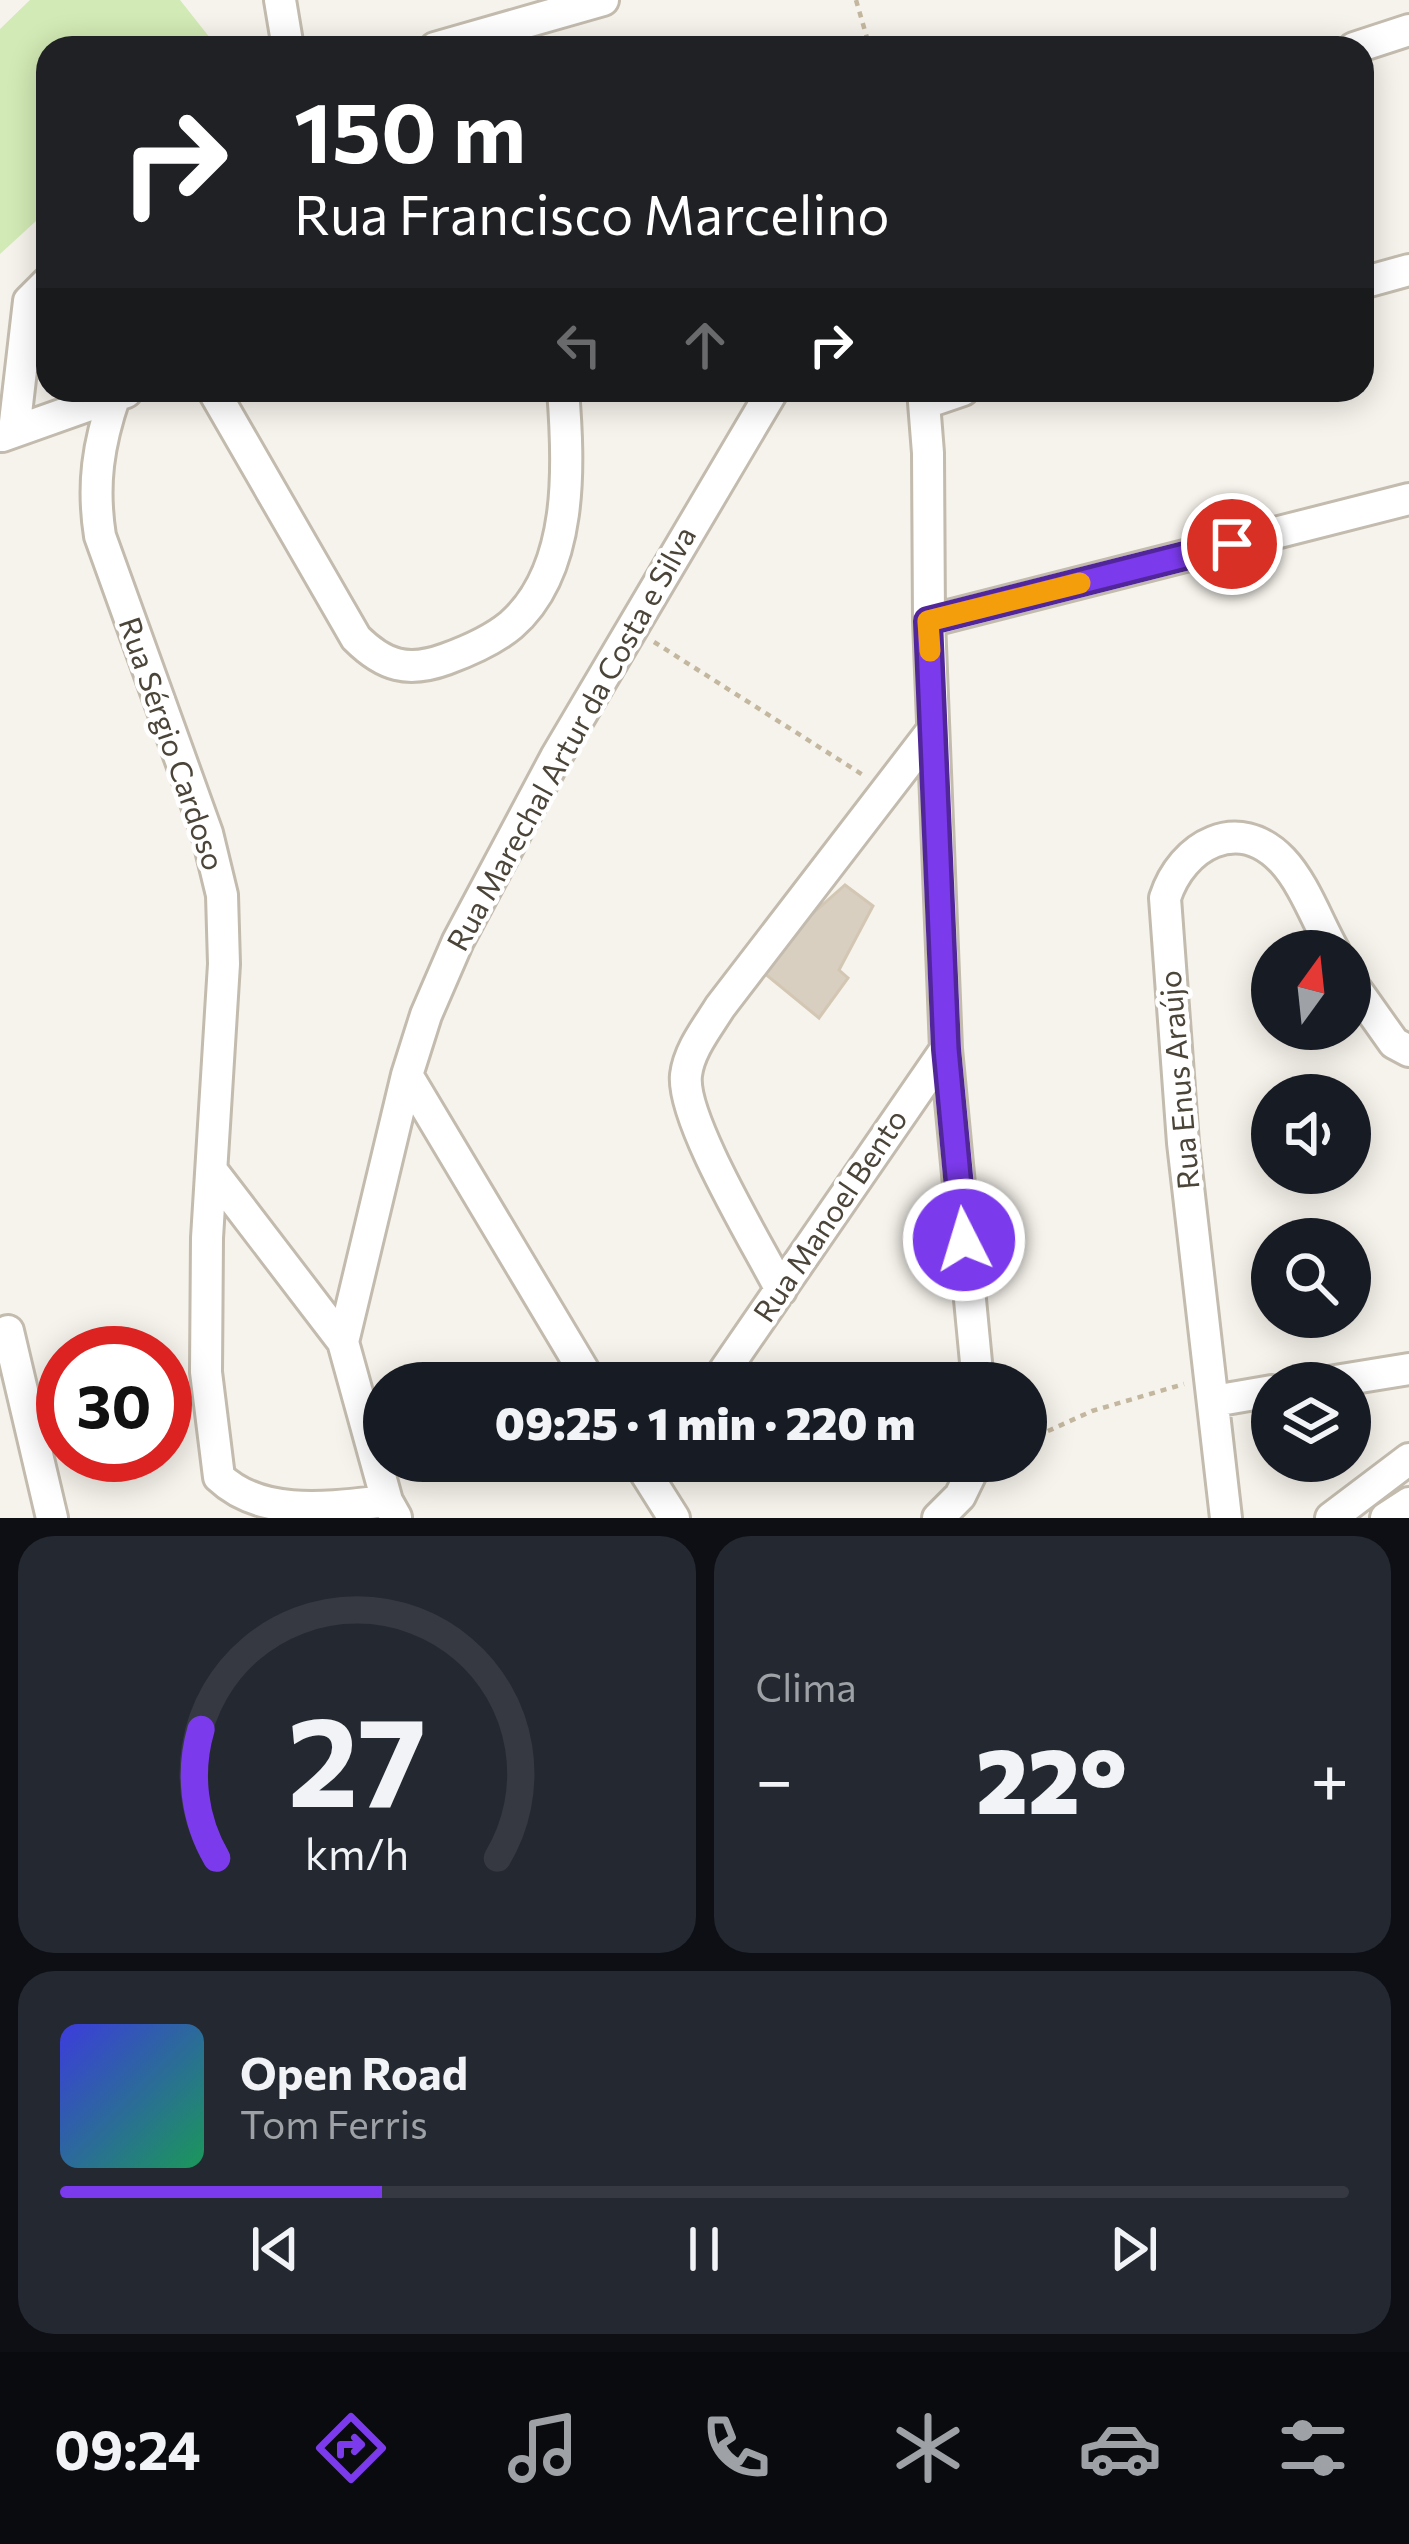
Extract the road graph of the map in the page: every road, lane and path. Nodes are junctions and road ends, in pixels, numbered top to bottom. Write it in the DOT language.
graph roads {
  1 [pos="280,0"];
  2 [pos="603,0"];
  3 [pos="856,0"];
  4 [pos="1409,30"];
  5 [pos="286,36"];
  6 [pos="477,36"];
  7 [pos="866,36"];
  8 [pos="1374,41"];
  9 [pos="1409,270"];
  10 [pos="1374,280"];
  11 [pos="36,294"];
  12 [pos="95,402"];
  13 [pos="119,402"];
  14 [pos="220,402"];
  15 [pos="564,402"];
  16 [pos="766,402"];
  17 [pos="924,402"];
  18 [pos="7,434"];
  19 [pos="1408,503"];
  20 [pos="928,621"];
  21 [pos="629,626"];
  22 [pos="932,731"];
  23 [pos="886,790"];
  24 [pos="1323,930"];
  25 [pos="1371,1011"];
  26 [pos="946,1049"];
  27 [pos="1409,1051"];
  28 [pos="406,1075"];
  29 [pos="213,1172"];
  30 [pos="781,1290"];
  31 [pos="8,1331"];
  32 [pos="344,1342"];
  33 [pos="579,1362"];
  34 [pos="731,1362"];
  35 [pos="976,1362"];
  36 [pos="1409,1369"];
  37 [pos="1371,1375"];
  38 [pos="1213,1388"];
  39 [pos="1251,1390"];
  40 [pos="1047,1431"];
  41 [pos="1409,1459"];
  42 [pos="657,1482"];
  43 [pos="967,1482"];
  44 [pos="1409,1503"];
  45 [pos="392,1509"];
  46 [pos="52,1518"];
  47 [pos="674,1518"];
  48 [pos="938,1518"];
  49 [pos="1226,1518"];
  50 [pos="1331,1518"];
  51 [pos="1386,1518"];
  1 -- 5 [label="street"];
  2 -- 6 [label="street"];
  3 -- 7 [label="path"];
  4 -- 8 [label="street"];
  9 -- 10 [label="street"];
  11 -- 18 [label="street"];
  12 -- 18 [label="street"];
  13 -- 29 [label="street, Rua Sérgio Cardoso"];
  14 -- 15 [label="street"];
  16 -- 21 [label="street, Rua Marechal Artur da Costa e Silva"];
  17 -- 20 [label="street"];
  19 -- 20 [label="street"];
  20 -- 22 [label="street"];
  21 -- 23 [label="path"];
  21 -- 28 [label="street, Rua Marechal Artur da Costa e Silva"];
  22 -- 23 [label="street"];
  22 -- 26 [label="street"];
  23 -- 30 [label="street"];
  24 -- 38 [label="street, Rua Enus Araújo"];
  25 -- 27 [label="street"];
  26 -- 30 [label="street, Rua Manoel Bento"];
  26 -- 35 [label="street"];
  28 -- 32 [label="street, Rua Marechal Artur da Costa e Silva"];
  28 -- 33 [label="street"];
  29 -- 32 [label="street"];
  29 -- 45 [label="street, Rua Sérgio Cardoso"];
  30 -- 34 [label="street, Rua Manoel Bento"];
  31 -- 46 [label="street"];
  32 -- 45 [label="street, Rua Marechal Artur da Costa e Silva"];
  36 -- 37 [label="street"];
  38 -- 39 [label="street"];
  38 -- 40 [label="path"];
  38 -- 49 [label="street, Rua Enus Araújo"];
  41 -- 50 [label="street"];
  42 -- 47 [label="street"];
  43 -- 48 [label="street"];
  44 -- 51 [label="street"];
}
